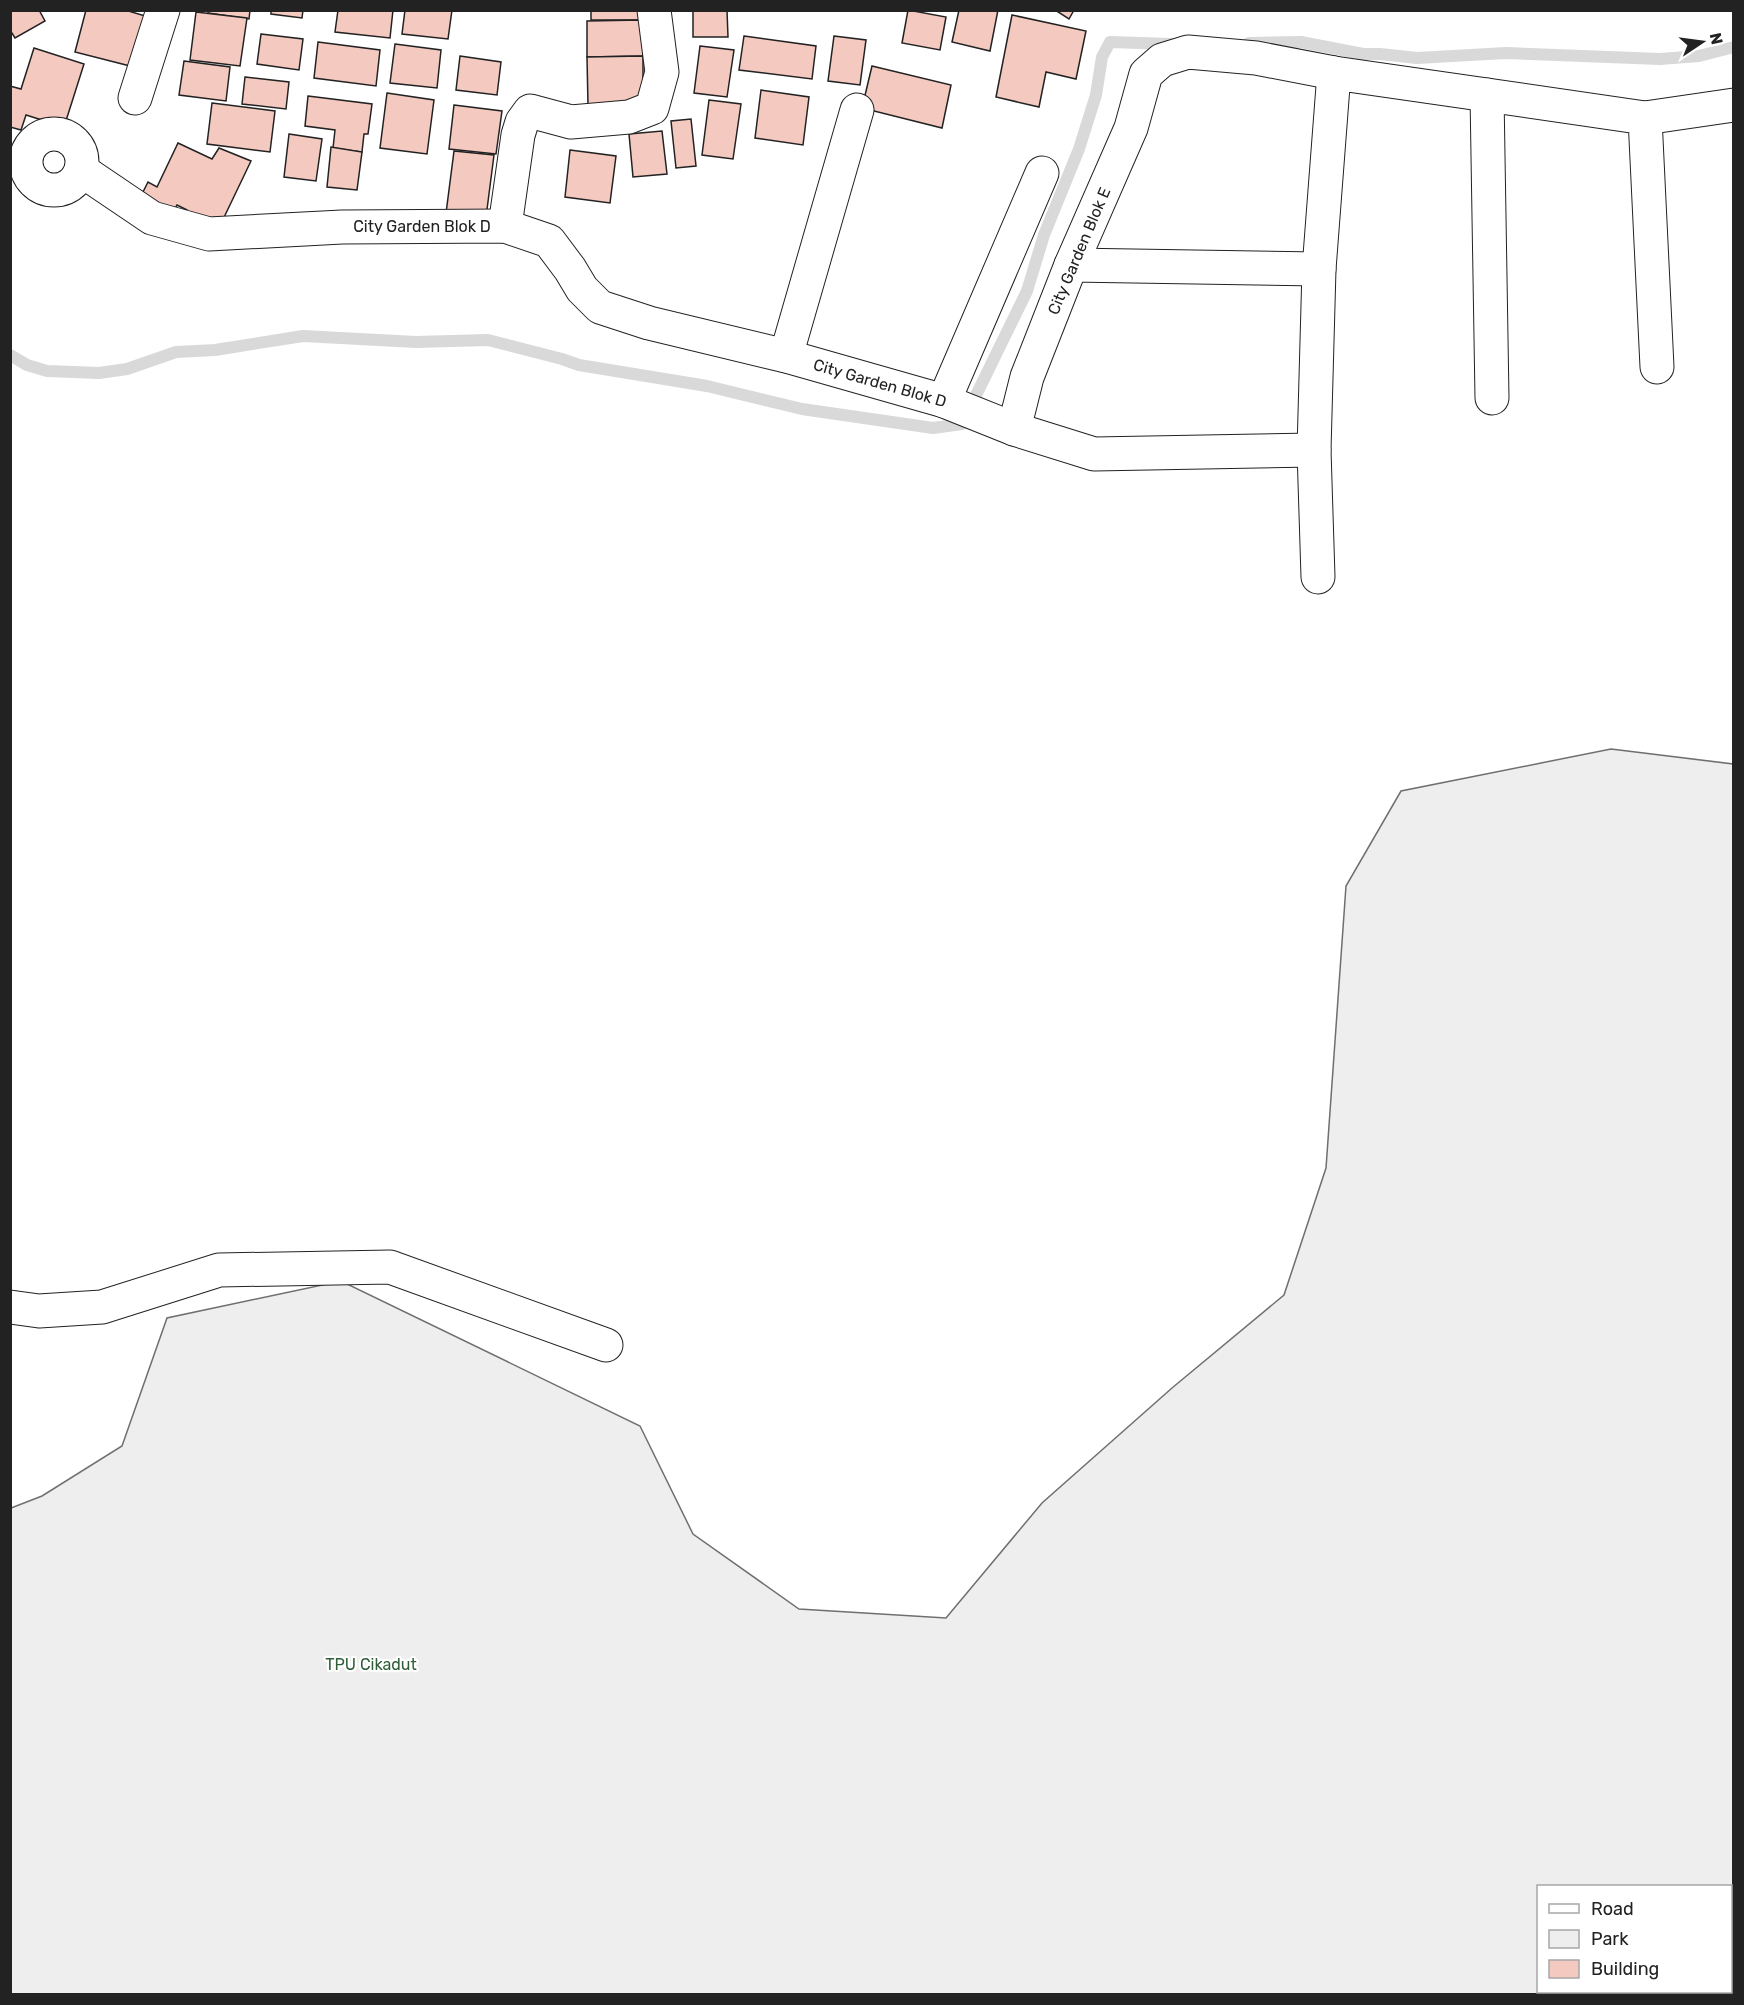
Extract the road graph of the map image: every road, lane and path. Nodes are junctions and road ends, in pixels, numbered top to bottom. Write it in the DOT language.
graph roads {
  1 [pos="163,10"];
  2 [pos="654,10"];
  3 [pos="1334,73"];
  4 [pos="1487,95"];
  5 [pos="135,98"];
  6 [pos="1734,105"];
  7 [pos="857,110"];
  8 [pos="1645,118"];
  9 [pos="19,146"];
  10 [pos="1042,173"];
  11 [pos="505,226"];
  12 [pos="1071,265"];
  13 [pos="1319,269"];
  14 [pos="786,356"];
  15 [pos="1657,368"];
  16 [pos="1492,398"];
  17 [pos="944,401"];
  18 [pos="1014,429"];
  19 [pos="1314,450"];
  20 [pos="1318,577"];
  21 [pos="10,1307"];
  22 [pos="606,1345"];
  1 -- 5 [label="street"];
  2 -- 11 [label="street"];
  3 -- 4 [label="street"];
  3 -- 12 [label="street, City Garden Blok E"];
  3 -- 13 [label="street"];
  4 -- 8 [label="street"];
  4 -- 16 [label="street"];
  6 -- 8 [label="street"];
  7 -- 14 [label="street"];
  8 -- 15 [label="street"];
  9 -- 11 [label="street, City Garden Blok D"];
  10 -- 17 [label="street"];
  11 -- 14 [label="street, City Garden Blok D"];
  12 -- 13 [label="street"];
  12 -- 18 [label="street, City Garden Blok E"];
  13 -- 19 [label="street"];
  14 -- 17 [label="street, City Garden Blok D"];
  17 -- 18 [label="street, City Garden Blok D"];
  18 -- 19 [label="street, City Garden Blok D"];
  19 -- 20 [label="street"];
  21 -- 22 [label="street"];
}
